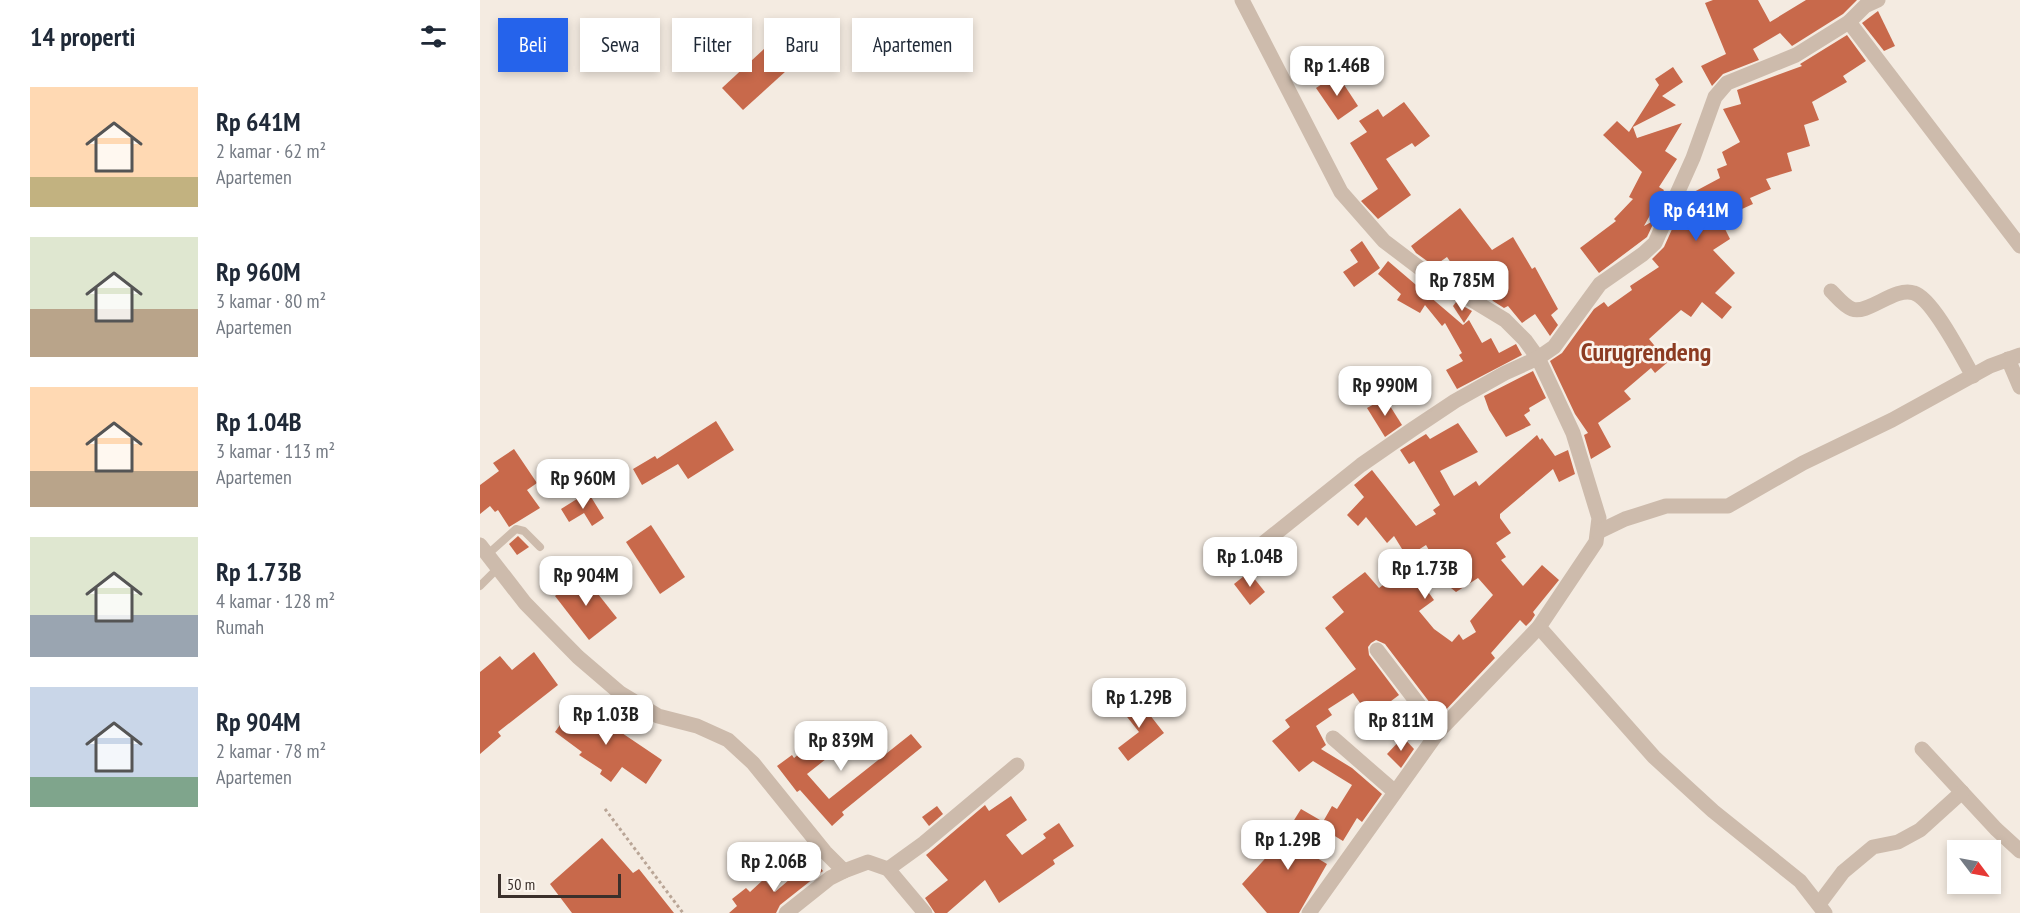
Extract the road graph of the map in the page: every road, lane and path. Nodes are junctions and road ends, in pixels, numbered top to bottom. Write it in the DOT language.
graph roads {
  1 [pos="1242,0"];
  2 [pos="1878,0"];
  3 [pos="1849,22"];
  4 [pos="2020,246"];
  5 [pos="1831,291"];
  6 [pos="2014,357"];
  7 [pos="1538,358"];
  8 [pos="1973,376"];
  9 [pos="2020,387"];
  10 [pos="1598,532"];
  11 [pos="540,546"];
  12 [pos="484,549"];
  13 [pos="1241,561"];
  14 [pos="498,568"];
  15 [pos="480,586"];
  16 [pos="1539,627"];
  17 [pos="1377,650"];
  18 [pos="1439,730"];
  19 [pos="1333,738"];
  20 [pos="1922,749"];
  21 [pos="1017,765"];
  22 [pos="1395,792"];
  23 [pos="1962,792"];
  24 [pos="605,809"];
  25 [pos="2020,851"];
  26 [pos="888,869"];
  27 [pos="844,871"];
  28 [pos="1822,908"];
  29 [pos="683,913"];
  30 [pos="786,913"];
  31 [pos="925,913"];
  32 [pos="1309,913"];
  1 -- 7 [label="street"];
  2 -- 3 [label="street"];
  3 -- 4 [label="street"];
  3 -- 7 [label="street"];
  5 -- 8 [label="street"];
  6 -- 8 [label="street"];
  6 -- 9 [label="street"];
  7 -- 10 [label="street"];
  7 -- 13 [label="street"];
  8 -- 10 [label="street"];
  10 -- 16 [label="street"];
  11 -- 12 [label="lane"];
  12 -- 14 [label="street"];
  14 -- 15 [label="lane"];
  14 -- 27 [label="street"];
  16 -- 18 [label="street"];
  16 -- 28 [label="street"];
  17 -- 18 [label="street"];
  18 -- 22 [label="street"];
  19 -- 22 [label="street"];
  20 -- 23 [label="street"];
  21 -- 26 [label="street"];
  22 -- 32 [label="street"];
  23 -- 25 [label="street"];
  23 -- 28 [label="street"];
  24 -- 29 [label="path"];
  26 -- 27 [label="street"];
  26 -- 31 [label="street"];
  27 -- 30 [label="street"];
}
